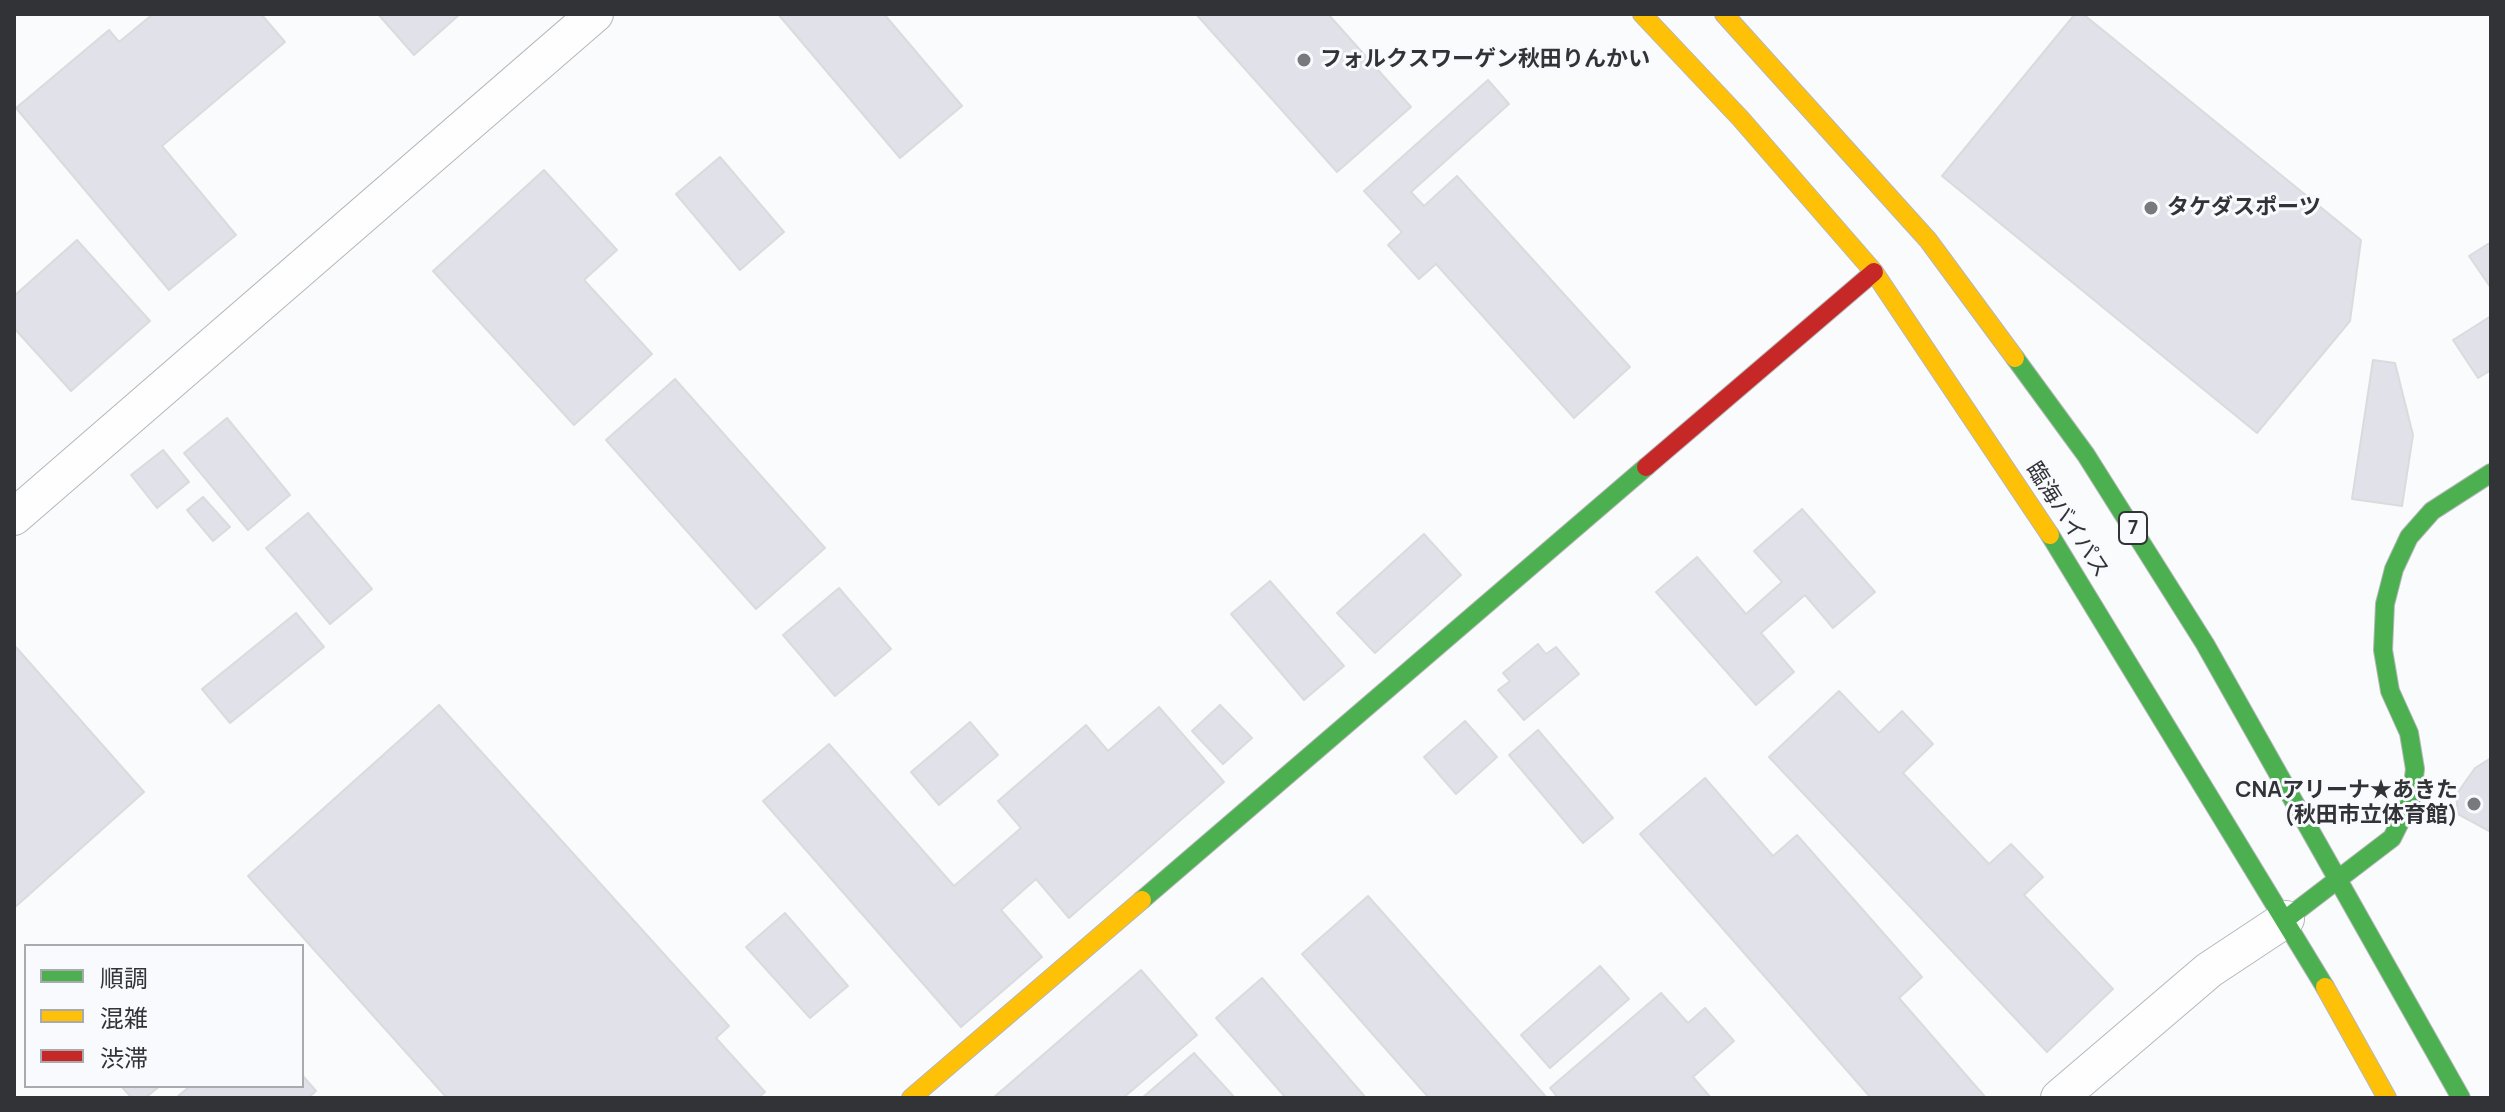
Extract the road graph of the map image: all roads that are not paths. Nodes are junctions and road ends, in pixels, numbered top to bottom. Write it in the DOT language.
graph roads {
  1 [pos="595,14"];
  2 [pos="1642,14"];
  3 [pos="1724,14"];
  4 [pos="1874,272"];
  5 [pos="2491,473"];
  6 [pos="14,517"];
  7 [pos="2341,879"];
  8 [pos="2286,919"];
  9 [pos="911,1098"];
  10 [pos="2059,1098"];
  11 [pos="2387,1098"];
  12 [pos="2461,1098"];
  1 -- 6 [label="street"];
  2 -- 4 [label="main road, 臨海バイパス"];
  3 -- 7 [label="main road, 7"];
  4 -- 8 [label="main road, 臨海バイパス"];
  4 -- 9 [label="main road"];
  5 -- 7 [label="main road"];
  7 -- 8 [label="main road"];
  7 -- 12 [label="main road, 7"];
  8 -- 10 [label="street"];
  8 -- 11 [label="main road, 臨海バイパス"];
}
